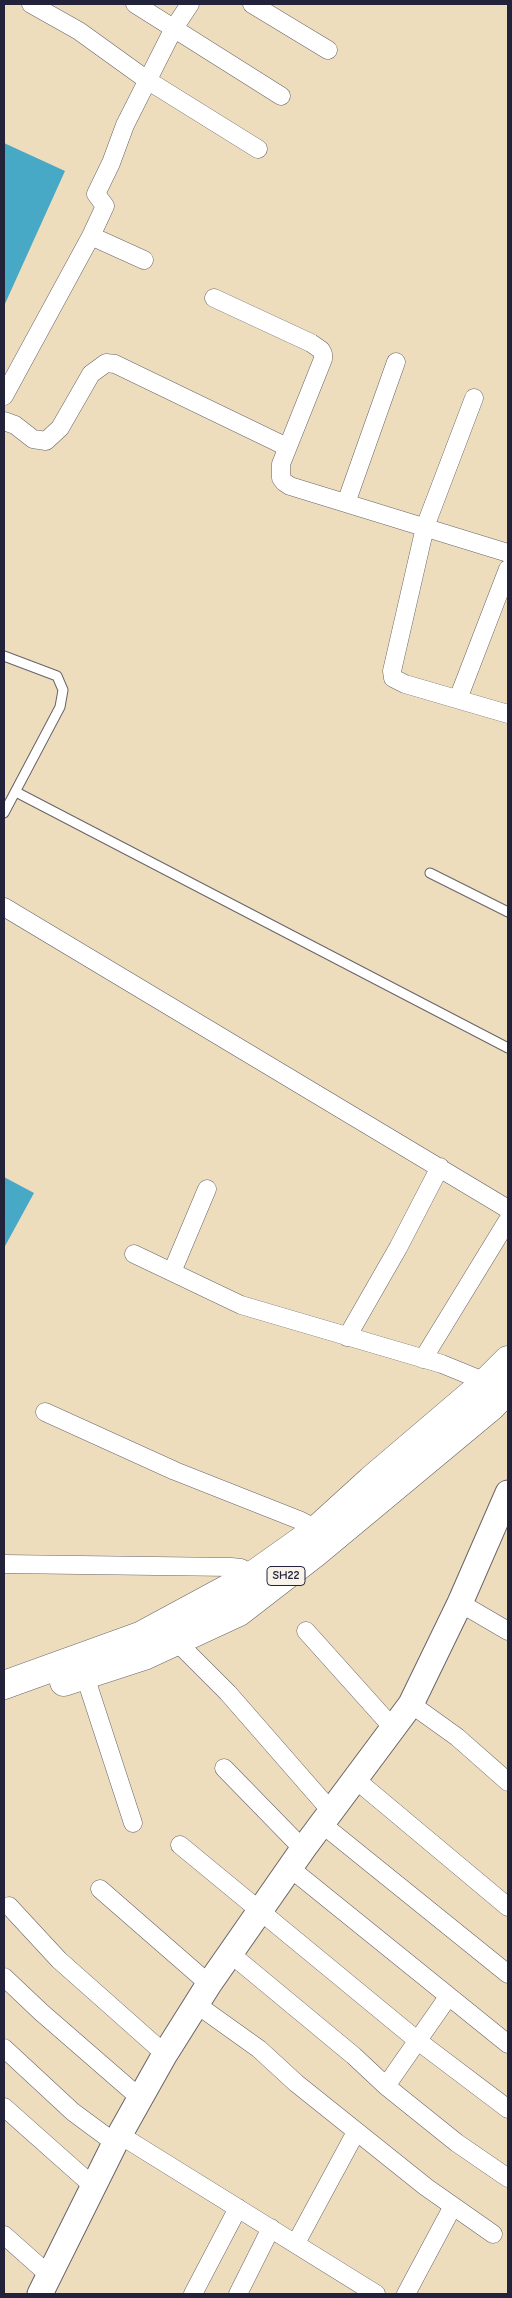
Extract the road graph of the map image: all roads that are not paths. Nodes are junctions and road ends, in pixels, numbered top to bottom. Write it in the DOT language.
graph roads {
  1 [pos="31,4"];
  2 [pos="136,4"];
  3 [pos="190,4"];
  4 [pos="252,4"];
  5 [pos="174,28"];
  6 [pos="328,50"];
  7 [pos="147,80"];
  8 [pos="281,96"];
  9 [pos="258,149"];
  10 [pos="92,236"];
  11 [pos="144,260"];
  12 [pos="214,298"];
  13 [pos="396,362"];
  14 [pos="4,396"];
  15 [pos="474,398"];
  16 [pos="4,421"];
  17 [pos="287,447"];
  18 [pos="346,503"];
  19 [pos="425,527"];
  20 [pos="508,553"];
  21 [pos="508,570"];
  22 [pos="4,656"];
  23 [pos="458,699"];
  24 [pos="508,714"];
  25 [pos="16,792"];
  26 [pos="4,813"];
  27 [pos="430,873"];
  28 [pos="4,907"];
  29 [pos="508,912"];
  30 [pos="508,1048"];
  31 [pos="440,1168"];
  32 [pos="208,1189"];
  33 [pos="508,1209"];
  34 [pos="508,1220"];
  35 [pos="134,1254"];
  36 [pos="172,1272"];
  37 [pos="347,1337"];
  38 [pos="422,1359"];
  39 [pos="508,1360"];
  40 [pos="497,1386"];
  41 [pos="45,1412"];
  42 [pos="508,1493"];
  43 [pos="322,1537"];
  44 [pos="4,1564"];
  45 [pos="253,1575"];
  46 [pos="460,1603"];
  47 [pos="508,1630"];
  48 [pos="306,1631"];
  49 [pos="176,1641"];
  50 [pos="85,1676"];
  51 [pos="4,1685"];
  52 [pos="4,1702"];
  53 [pos="412,1704"];
  54 [pos="393,1728"];
  55 [pos="224,1768"];
  56 [pos="355,1779"];
  57 [pos="508,1782"];
  58 [pos="327,1817"];
  59 [pos="133,1823"];
  60 [pos="180,1845"];
  61 [pos="296,1859"];
  62 [pos="100,1889"];
  63 [pos="9,1906"];
  64 [pos="508,1907"];
  65 [pos="259,1912"];
  66 [pos="232,1954"];
  67 [pos="508,1974"];
  68 [pos="4,1977"];
  69 [pos="203,1994"];
  70 [pos="448,1997"];
  71 [pos="418,2041"];
  72 [pos="508,2044"];
  73 [pos="4,2048"];
  74 [pos="165,2054"];
  75 [pos="386,2086"];
  76 [pos="140,2098"];
  77 [pos="4,2107"];
  78 [pos="508,2109"];
  79 [pos="356,2132"];
  80 [pos="118,2139"];
  81 [pos="508,2178"];
  82 [pos="93,2186"];
  83 [pos="453,2206"];
  84 [pos="238,2208"];
  85 [pos="271,2228"];
  86 [pos="493,2234"];
  87 [pos="4,2235"];
  88 [pos="296,2243"];
  89 [pos="45,2285"];
  90 [pos="364,2291"];
  91 [pos="193,2294"];
  92 [pos="238,2294"];
  93 [pos="406,2294"];
  1 -- 7 [label="street"];
  2 -- 5 [label="street"];
  3 -- 5 [label="street"];
  4 -- 6 [label="street"];
  5 -- 7 [label="street"];
  5 -- 8 [label="street"];
  7 -- 9 [label="street"];
  7 -- 10 [label="street"];
  10 -- 11 [label="street"];
  10 -- 14 [label="street"];
  12 -- 17 [label="street"];
  13 -- 18 [label="street"];
  15 -- 19 [label="street"];
  16 -- 17 [label="street"];
  17 -- 18 [label="street"];
  18 -- 19 [label="street"];
  19 -- 20 [label="street"];
  19 -- 23 [label="street"];
  21 -- 23 [label="street"];
  22 -- 25 [label="lane"];
  23 -- 24 [label="street"];
  25 -- 26 [label="lane"];
  25 -- 30 [label="lane"];
  27 -- 29 [label="lane"];
  28 -- 31 [label="street"];
  31 -- 33 [label="street"];
  31 -- 37 [label="street"];
  32 -- 36 [label="street"];
  34 -- 38 [label="street"];
  35 -- 36 [label="street"];
  36 -- 37 [label="street"];
  37 -- 38 [label="street"];
  38 -- 40 [label="street"];
  39 -- 40 [label="main road, SH22"];
  40 -- 43 [label="main road, SH22"];
  41 -- 43 [label="street"];
  42 -- 46 [label="main road"];
  43 -- 45 [label="main road, SH22"];
  43 -- 49 [label="main road, SH22"];
  44 -- 45 [label="street"];
  45 -- 51 [label="main road, SH22"];
  46 -- 47 [label="street"];
  46 -- 53 [label="main road"];
  48 -- 54 [label="street"];
  49 -- 50 [label="main road, SH22"];
  49 -- 58 [label="street"];
  50 -- 52 [label="main road, SH22"];
  50 -- 59 [label="street"];
  53 -- 54 [label="main road"];
  53 -- 57 [label="street"];
  54 -- 56 [label="main road"];
  55 -- 61 [label="street"];
  56 -- 58 [label="main road"];
  56 -- 64 [label="street"];
  58 -- 61 [label="main road"];
  58 -- 67 [label="street"];
  60 -- 65 [label="street"];
  61 -- 65 [label="main road"];
  61 -- 70 [label="street"];
  62 -- 69 [label="street"];
  63 -- 74 [label="street"];
  65 -- 66 [label="main road"];
  65 -- 71 [label="street"];
  66 -- 69 [label="main road"];
  66 -- 75 [label="street"];
  68 -- 76 [label="street"];
  69 -- 74 [label="main road"];
  69 -- 79 [label="street"];
  70 -- 71 [label="street"];
  70 -- 72 [label="street"];
  71 -- 75 [label="street"];
  71 -- 78 [label="street"];
  73 -- 80 [label="street"];
  74 -- 76 [label="main road"];
  75 -- 81 [label="street"];
  76 -- 80 [label="main road"];
  77 -- 82 [label="street"];
  79 -- 83 [label="street"];
  79 -- 88 [label="street"];
  80 -- 82 [label="main road"];
  80 -- 84 [label="street"];
  82 -- 89 [label="main road"];
  83 -- 86 [label="street"];
  83 -- 93 [label="street"];
  84 -- 85 [label="street"];
  84 -- 91 [label="street"];
  85 -- 88 [label="street"];
  85 -- 92 [label="street"];
  87 -- 89 [label="street"];
  88 -- 90 [label="street"];
}
